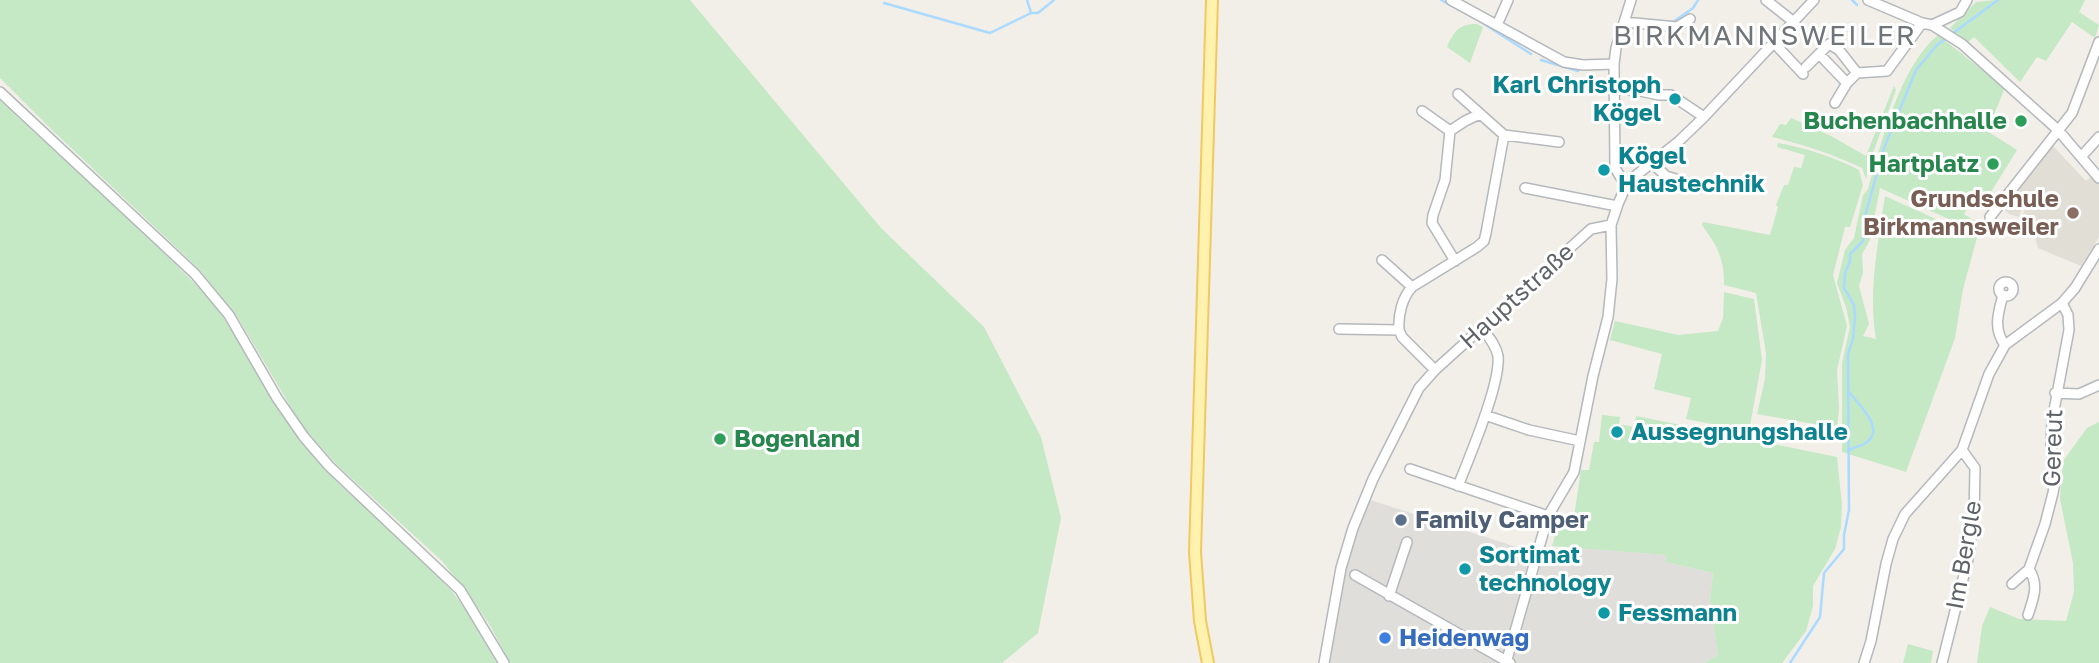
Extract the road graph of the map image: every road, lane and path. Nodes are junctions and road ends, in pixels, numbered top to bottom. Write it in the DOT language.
graph roads {
  1 [pos="1212,0"];
  2 [pos="1451,0"];
  3 [pos="1508,0"];
  4 [pos="1631,0"];
  5 [pos="1766,0"];
  6 [pos="1814,0"];
  7 [pos="1868,0"];
  8 [pos="1967,0"];
  9 [pos="1690,19"];
  10 [pos="1624,22"];
  11 [pos="1795,23"];
  12 [pos="1497,25"];
  13 [pos="1932,26"];
  14 [pos="2099,42"];
  15 [pos="1775,44"];
  16 [pos="1819,54"];
  17 [pos="1614,64"];
  18 [pos="1857,74"];
  19 [pos="1847,83"];
  20 [pos="1615,89"];
  21 [pos="0,92"];
  22 [pos="1458,94"];
  23 [pos="1835,103"];
  24 [pos="1422,111"];
  25 [pos="1480,114"];
  26 [pos="1704,117"];
  27 [pos="2058,130"];
  28 [pos="1450,131"];
  29 [pos="1504,135"];
  30 [pos="2099,137"];
  31 [pos="1559,142"];
  32 [pos="2081,157"];
  33 [pos="1652,163"];
  34 [pos="2099,178"];
  35 [pos="1626,186"];
  36 [pos="1698,186"];
  37 [pos="1525,188"];
  38 [pos="1617,206"];
  39 [pos="1990,217"];
  40 [pos="1611,225"];
  41 [pos="2099,249"];
  42 [pos="1382,260"];
  43 [pos="1455,261"];
  44 [pos="1412,288"];
  45 [pos="2003,295"];
  46 [pos="2062,303"];
  47 [pos="1482,328"];
  48 [pos="1339,329"];
  49 [pos="1399,330"];
  50 [pos="2005,345"];
  51 [pos="1435,370"];
  52 [pos="2099,385"];
  53 [pos="2056,393"];
  54 [pos="1485,415"];
  55 [pos="1580,442"];
  56 [pos="1962,450"];
  57 [pos="1410,469"];
  58 [pos="1458,486"];
  59 [pos="1548,516"];
  60 [pos="1407,542"];
  61 [pos="2029,569"];
  62 [pos="1355,575"];
  63 [pos="2012,584"];
  64 [pos="1389,596"];
  65 [pos="2028,615"];
  66 [pos="1508,662"];
  67 [pos="504,663"];
  68 [pos="1208,663"];
  69 [pos="1324,663"];
  70 [pos="1864,663"];
  71 [pos="1942,663"];
  1 -- 68 [label="main road"];
  2 -- 12 [label="street"];
  3 -- 12 [label="street"];
  4 -- 10 [label="street"];
  5 -- 11 [label="street"];
  6 -- 11 [label="street"];
  7 -- 13 [label="street"];
  8 -- 13 [label="street"];
  9 -- 10 [label="street"];
  10 -- 17 [label="street"];
  11 -- 15 [label="street"];
  12 -- 17 [label="street"];
  13 -- 18 [label="street"];
  13 -- 27 [label="street"];
  14 -- 27 [label="street"];
  15 -- 16 [label="street"];
  15 -- 26 [label="street"];
  16 -- 18 [label="street"];
  16 -- 19 [label="street"];
  17 -- 20 [label="street"];
  18 -- 19 [label="street"];
  19 -- 23 [label="street"];
  20 -- 26 [label="street"];
  20 -- 35 [label="street"];
  21 -- 67 [label="street"];
  22 -- 25 [label="street"];
  24 -- 28 [label="street"];
  25 -- 28 [label="street"];
  25 -- 29 [label="street"];
  26 -- 33 [label="street"];
  27 -- 32 [label="street"];
  27 -- 39 [label="street"];
  28 -- 43 [label="street"];
  29 -- 31 [label="street"];
  29 -- 43 [label="street"];
  30 -- 32 [label="street"];
  32 -- 34 [label="street"];
  33 -- 35 [label="street"];
  33 -- 36 [label="street"];
  35 -- 38 [label="street"];
  37 -- 38 [label="street"];
  38 -- 40 [label="street"];
  40 -- 47 [label="street, Hauptstraße"];
  40 -- 55 [label="street"];
  41 -- 46 [label="street"];
  42 -- 44 [label="street"];
  43 -- 44 [label="street"];
  44 -- 49 [label="street"];
  45 -- 50 [label="street"];
  46 -- 50 [label="street"];
  46 -- 53 [label="street, Gereut"];
  47 -- 51 [label="street, Hauptstraße"];
  47 -- 54 [label="street"];
  48 -- 49 [label="street"];
  49 -- 51 [label="street"];
  50 -- 56 [label="street"];
  51 -- 69 [label="street, Hauptstraße"];
  52 -- 53 [label="street"];
  53 -- 61 [label="street, Gereut"];
  54 -- 55 [label="street"];
  54 -- 58 [label="street"];
  55 -- 59 [label="street"];
  56 -- 70 [label="street"];
  56 -- 71 [label="street, Im Bergle"];
  57 -- 58 [label="street"];
  58 -- 59 [label="street"];
  59 -- 66 [label="street"];
  60 -- 64 [label="street"];
  61 -- 63 [label="street, Gereut"];
  61 -- 65 [label="street"];
  62 -- 64 [label="street"];
  64 -- 66 [label="street"];
}
